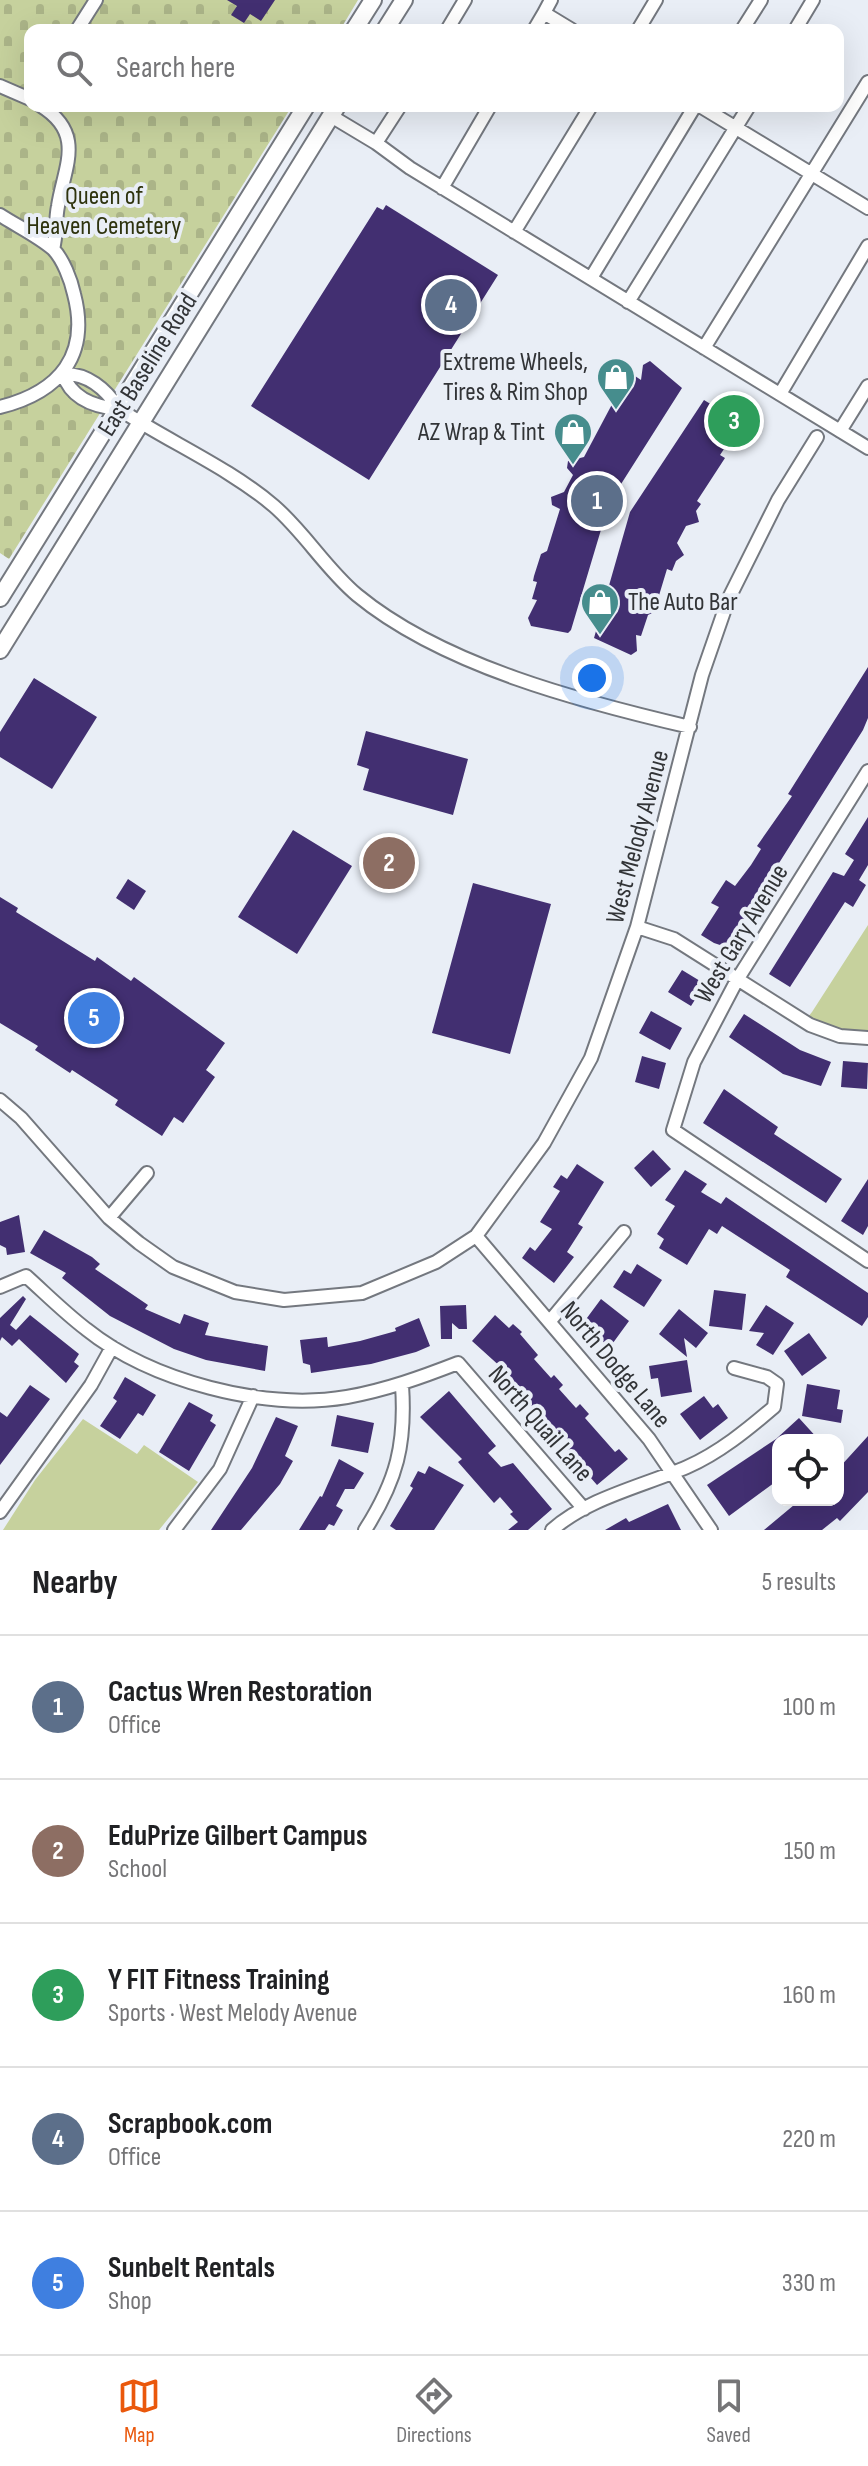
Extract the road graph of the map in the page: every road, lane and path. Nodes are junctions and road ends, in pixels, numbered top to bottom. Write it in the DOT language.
graph roads {
  1 [pos="96,0"];
  2 [pos="373,0"];
  3 [pos="404,0"];
  4 [pos="465,0"];
  5 [pos="551,0"];
  6 [pos="656,0"];
  7 [pos="761,0"];
  8 [pos="813,0"];
  9 [pos="544,13"];
  10 [pos="81,24"];
  11 [pos="358,24"];
  12 [pos="389,24"];
  13 [pos="451,24"];
  14 [pos="538,24"];
  15 [pos="562,24"];
  16 [pos="642,24"];
  17 [pos="746,24"];
  18 [pos="799,24"];
  19 [pos="868,82"];
  20 [pos="0,86"];
  21 [pos="24,96"];
  22 [pos="47,112"];
  23 [pos="303,112"];
  24 [pos="333,112"];
  25 [pos="335,112"];
  26 [pos="396,112"];
  27 [pos="486,112"];
  28 [pos="587,112"];
  29 [pos="693,112"];
  30 [pos="708,112"];
  31 [pos="745,112"];
  32 [pos="736,127"];
  33 [pos="376,143"];
  34 [pos="812,173"];
  35 [pos="442,188"];
  36 [pos="868,208"];
  37 [pos="0,215"];
  38 [pos="514,232"];
  39 [pos="868,246"];
  40 [pos="53,249"];
  41 [pos="591,278"];
  42 [pos="628,302"];
  43 [pos="704,348"];
  44 [pos="63,374"];
  45 [pos="868,386"];
  46 [pos="780,394"];
  47 [pos="0,407"];
  48 [pos="129,416"];
  49 [pos="840,431"];
  50 [pos="817,437"];
  51 [pos="868,448"];
  52 [pos="0,598"];
  53 [pos="0,650"];
  54 [pos="690,727"];
  55 [pos="868,771"];
  56 [pos="637,927"];
  57 [pos="737,980"];
  58 [pos="868,1038"];
  59 [pos="0,1100"];
  60 [pos="147,1173"];
  61 [pos="109,1218"];
  62 [pos="624,1232"];
  63 [pos="476,1236"];
  64 [pos="868,1261"];
  65 [pos="0,1287"];
  66 [pos="550,1321"];
  67 [pos="112,1347"];
  68 [pos="734,1368"];
  69 [pos="402,1385"];
  70 [pos="253,1396"];
  71 [pos="673,1473"];
  72 [pos="584,1509"];
  73 [pos="0,1512"];
  74 [pos="174,1530"];
  75 [pos="365,1530"];
  76 [pos="552,1530"];
  77 [pos="711,1530"];
  1 -- 10 [label="street"];
  2 -- 11 [label="main road"];
  3 -- 12 [label="main road"];
  4 -- 13 [label="street"];
  5 -- 9 [label="street"];
  6 -- 16 [label="street"];
  7 -- 17 [label="street"];
  8 -- 18 [label="street"];
  9 -- 14 [label="street"];
  9 -- 15 [label="street"];
  19 -- 34 [label="street"];
  20 -- 21 [label="street"];
  22 -- 40 [label="street"];
  23 -- 48 [label="main road, East Baseline Road"];
  24 -- 48 [label="main road, East Baseline Road"];
  25 -- 33 [label="street"];
  26 -- 33 [label="street"];
  27 -- 35 [label="street"];
  28 -- 38 [label="street"];
  29 -- 41 [label="street"];
  30 -- 32 [label="street"];
  31 -- 32 [label="street"];
  32 -- 34 [label="street"];
  32 -- 42 [label="street"];
  33 -- 35 [label="street"];
  34 -- 36 [label="street"];
  34 -- 43 [label="street"];
  35 -- 38 [label="street"];
  37 -- 40 [label="street"];
  38 -- 41 [label="street"];
  39 -- 46 [label="street"];
  40 -- 44 [label="street"];
  41 -- 42 [label="street"];
  42 -- 43 [label="street"];
  43 -- 46 [label="street"];
  44 -- 47 [label="street"];
  44 -- 48 [label="street"];
  45 -- 49 [label="street"];
  46 -- 49 [label="street"];
  48 -- 52 [label="main road, East Baseline Road"];
  48 -- 53 [label="main road, East Baseline Road"];
  48 -- 54 [label="street"];
  49 -- 51 [label="street"];
  50 -- 54 [label="street, West Melody Avenue"];
  54 -- 56 [label="street, West Melody Avenue"];
  55 -- 57 [label="street, West Gary Avenue"];
  56 -- 57 [label="street"];
  56 -- 63 [label="street, West Melody Avenue"];
  57 -- 58 [label="street"];
  57 -- 64 [label="street, West Gary Avenue"];
  59 -- 61 [label="street"];
  60 -- 61 [label="street"];
  61 -- 63 [label="street"];
  62 -- 66 [label="street"];
  63 -- 66 [label="street, North Dodge Lane"];
  65 -- 67 [label="street, North Quail Lane"];
  66 -- 71 [label="street, North Dodge Lane"];
  67 -- 70 [label="street, North Quail Lane"];
  67 -- 73 [label="street"];
  68 -- 71 [label="street"];
  69 -- 70 [label="street, North Quail Lane"];
  69 -- 72 [label="street, North Quail Lane"];
  69 -- 75 [label="street"];
  70 -- 74 [label="street"];
  71 -- 72 [label="street"];
  71 -- 77 [label="street, North Dodge Lane"];
  72 -- 76 [label="street"];
}
